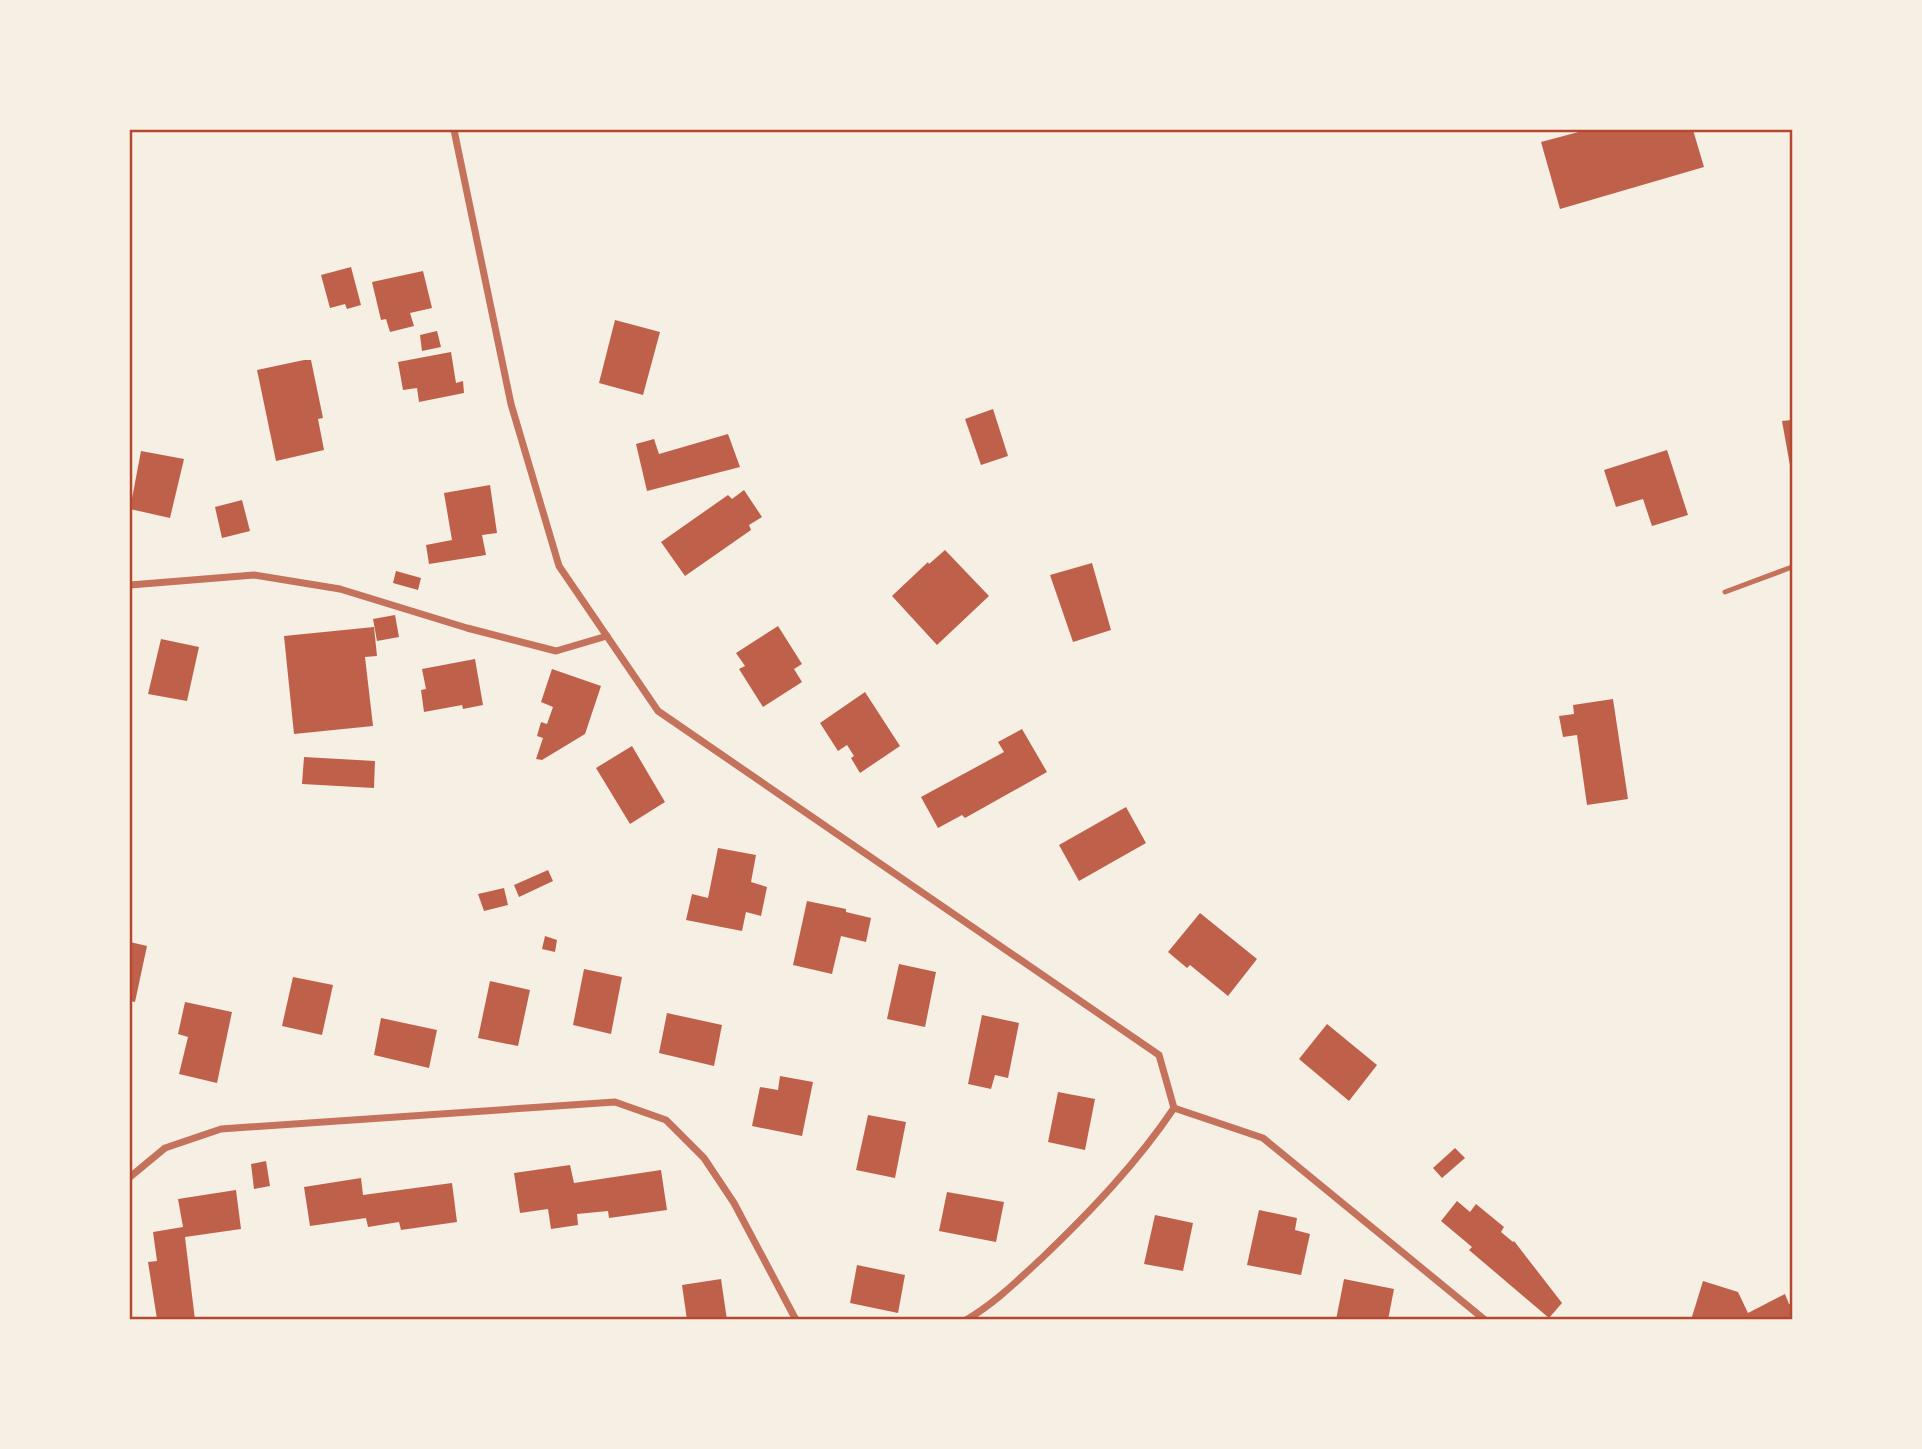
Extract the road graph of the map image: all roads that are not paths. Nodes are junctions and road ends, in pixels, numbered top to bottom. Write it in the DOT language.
graph roads {
  1 [pos="454,130"];
  2 [pos="1793,567"];
  3 [pos="130,585"];
  4 [pos="1725,592"];
  5 [pos="607,636"];
  6 [pos="1174,1108"];
  7 [pos="130,1177"];
  8 [pos="796,1320"];
  9 [pos="966,1320"];
  10 [pos="1485,1320"];
  1 -- 5 [label="street"];
  2 -- 4 [label="lane"];
  3 -- 5 [label="street"];
  5 -- 6 [label="street"];
  6 -- 9 [label="street"];
  6 -- 10 [label="street"];
  7 -- 8 [label="street"];
}
